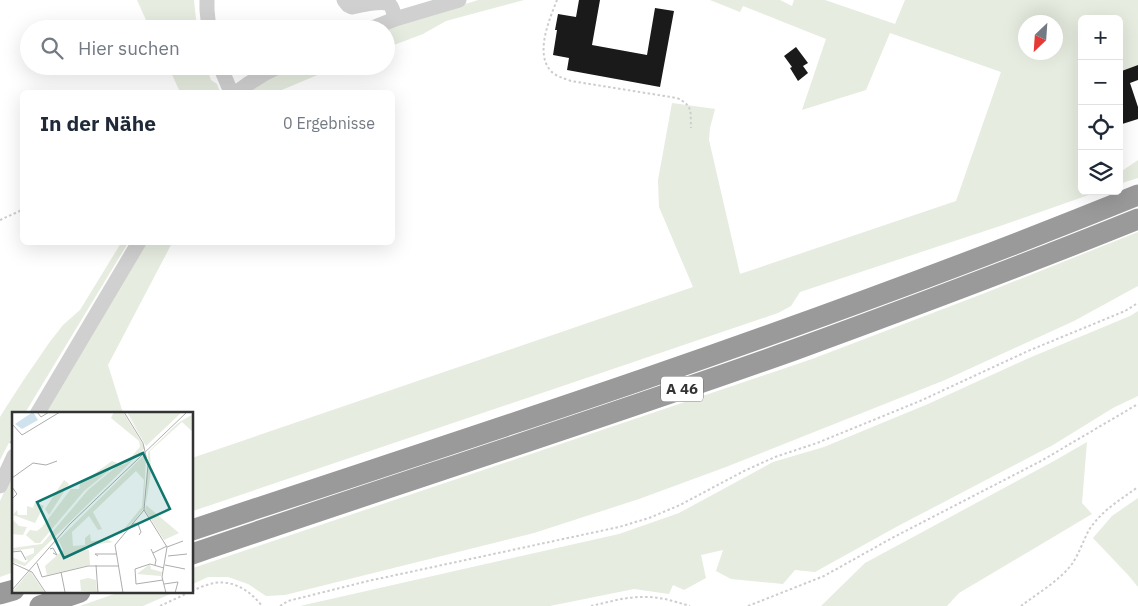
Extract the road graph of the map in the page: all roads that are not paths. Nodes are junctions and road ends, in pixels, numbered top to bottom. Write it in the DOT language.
graph roads {
  1 [pos="207,0"];
  2 [pos="344,0"];
  3 [pos="459,0"];
  4 [pos="208,20"];
  5 [pos="395,20"];
  6 [pos="224,75"];
  7 [pos="262,75"];
  8 [pos="230,90"];
  9 [pos="240,90"];
  10 [pos="1138,195"];
  11 [pos="1138,219"];
  12 [pos="137,245"];
  13 [pos="38,412"];
  14 [pos="12,460"];
  15 [pos="0,486"];
  16 [pos="194,529"];
  17 [pos="194,553"];
  18 [pos="74,594"];
  19 [pos="40,606"];
  1 -- 4 [label="street"];
  2 -- 5 [label="street"];
  3 -- 5 [label="street"];
  6 -- 8 [label="street"];
  7 -- 9 [label="street"];
  10 -- 16 [label="highway, A 46"];
  11 -- 17 [label="highway, A 46"];
  12 -- 13 [label="street"];
  14 -- 15 [label="street"];
  18 -- 19 [label="highway"];
}
